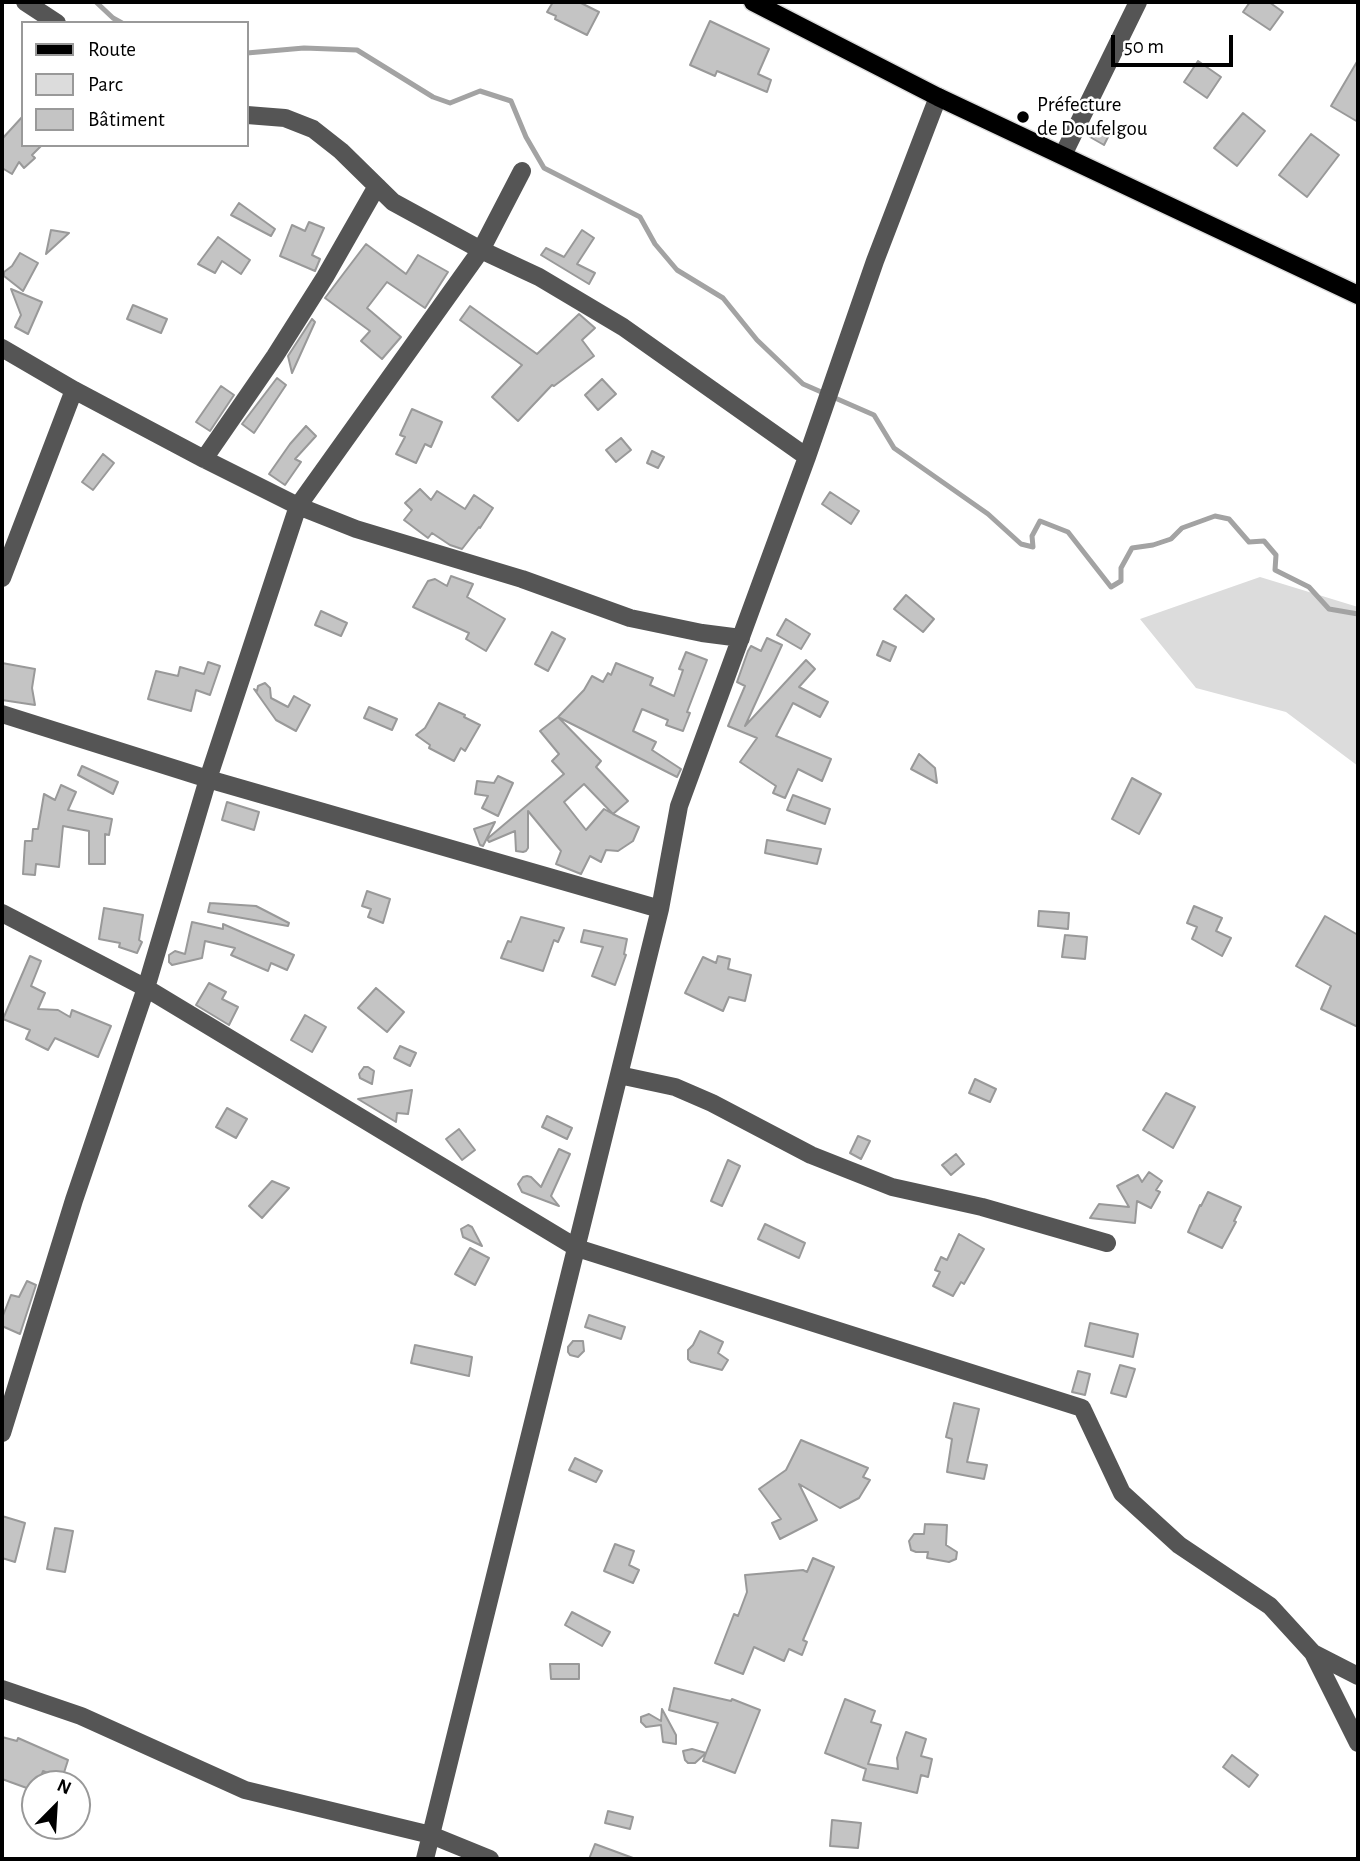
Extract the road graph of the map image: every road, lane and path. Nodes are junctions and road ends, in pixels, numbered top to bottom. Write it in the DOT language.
graph roads {
  1 [pos="25,2"];
  2 [pos="753,2"];
  3 [pos="1138,2"];
  4 [pos="54,21"];
  5 [pos="938,97"];
  6 [pos="248,115"];
  7 [pos="1063,155"];
  8 [pos="522,172"];
  9 [pos="377,187"];
  10 [pos="481,250"];
  11 [pos="1358,295"];
  12 [pos="2,348"];
  13 [pos="74,390"];
  14 [pos="807,457"];
  15 [pos="204,459"];
  16 [pos="298,506"];
  17 [pos="2,578"];
  18 [pos="741,638"];
  19 [pos="2,715"];
  20 [pos="208,779"];
  21 [pos="660,908"];
  22 [pos="2,913"];
  23 [pos="146,988"];
  24 [pos="619,1075"];
  25 [pos="1107,1243"];
  26 [pos="577,1248"];
  27 [pos="2,1433"];
  28 [pos="1313,1653"];
  29 [pos="1358,1676"];
  30 [pos="2,1689"];
  31 [pos="1358,1743"];
  32 [pos="431,1835"];
  33 [pos="425,1859"];
  34 [pos="490,1859"];
  1 -- 4 [label="street"];
  2 -- 5 [label="main road"];
  3 -- 7 [label="street"];
  5 -- 7 [label="main road"];
  5 -- 14 [label="street"];
  6 -- 9 [label="street"];
  7 -- 11 [label="main road"];
  8 -- 10 [label="street"];
  9 -- 10 [label="street"];
  9 -- 15 [label="street"];
  10 -- 14 [label="street"];
  10 -- 16 [label="street"];
  12 -- 13 [label="street"];
  13 -- 15 [label="street"];
  13 -- 17 [label="street"];
  14 -- 18 [label="street"];
  15 -- 16 [label="street"];
  16 -- 18 [label="street"];
  16 -- 20 [label="street"];
  18 -- 21 [label="street"];
  19 -- 20 [label="street"];
  20 -- 21 [label="street"];
  20 -- 23 [label="street"];
  21 -- 24 [label="street"];
  22 -- 23 [label="street"];
  23 -- 26 [label="street"];
  23 -- 27 [label="street"];
  24 -- 25 [label="street"];
  24 -- 26 [label="street"];
  26 -- 28 [label="street"];
  26 -- 32 [label="street"];
  28 -- 29 [label="street"];
  28 -- 31 [label="street"];
  30 -- 32 [label="street"];
  32 -- 33 [label="street"];
  32 -- 34 [label="street"];
}
